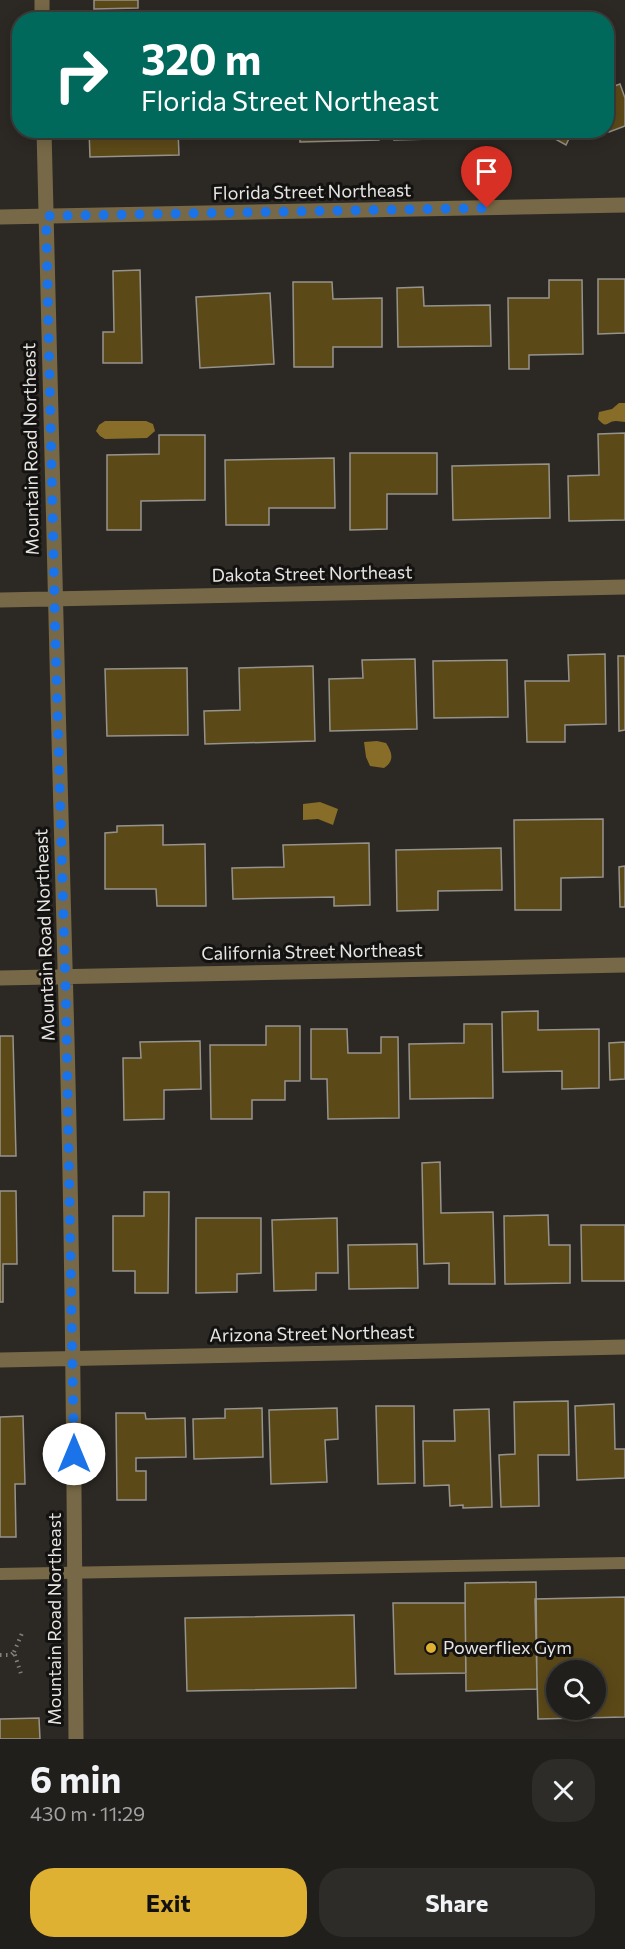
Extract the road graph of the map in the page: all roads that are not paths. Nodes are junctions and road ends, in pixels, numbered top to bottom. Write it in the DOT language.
graph roads {
  1 [pos="44,138"];
  2 [pos="625,205"];
  3 [pos="46,216"];
  4 [pos="0,217"];
  5 [pos="625,587"];
  6 [pos="54,599"];
  7 [pos="0,600"];
  8 [pos="625,965"];
  9 [pos="66,976"];
  10 [pos="0,978"];
  11 [pos="625,1347"];
  12 [pos="74,1359"];
  13 [pos="0,1360"];
  14 [pos="625,1563"];
  15 [pos="75,1573"];
  16 [pos="0,1574"];
  17 [pos="76,1739"];
  1 -- 3 [label="street, Mountain Road Northeast"];
  2 -- 3 [label="street, Florida Street Northeast"];
  3 -- 4 [label="street, Florida Street Northeast"];
  3 -- 6 [label="street, Mountain Road Northeast"];
  5 -- 6 [label="street, Dakota Street Northeast"];
  6 -- 7 [label="street, Dakota Street Northeast"];
  6 -- 9 [label="street, Mountain Road Northeast"];
  8 -- 9 [label="street, California Street Northeast"];
  9 -- 10 [label="street, California Street Northeast"];
  9 -- 12 [label="street, Mountain Road Northeast"];
  11 -- 12 [label="street, Arizona Street Northeast"];
  12 -- 13 [label="street, Arizona Street Northeast"];
  12 -- 15 [label="street, Mountain Road Northeast"];
  14 -- 15 [label="lane"];
  15 -- 16 [label="lane"];
  15 -- 17 [label="street, Mountain Road Northeast"];
}
